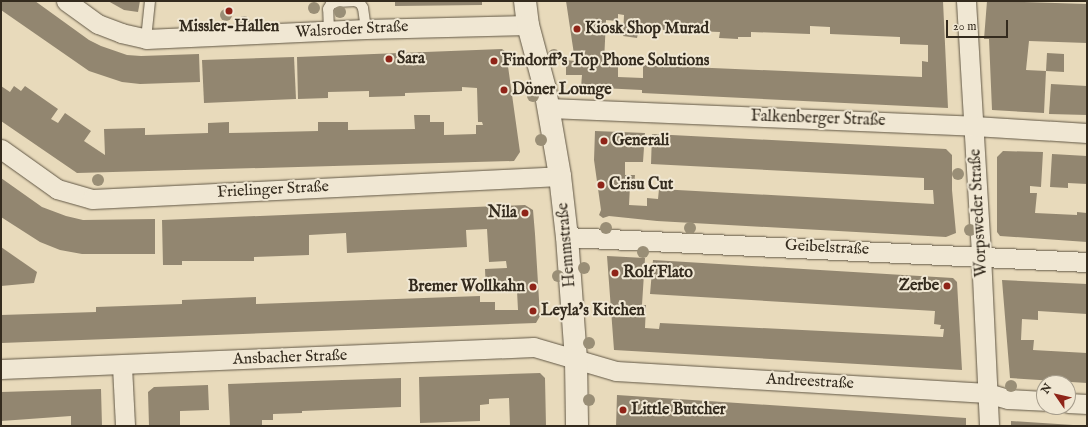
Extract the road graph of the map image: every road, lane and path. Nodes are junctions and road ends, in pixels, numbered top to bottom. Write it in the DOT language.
graph roads {
  1 [pos="66,1"];
  2 [pos="150,1"];
  3 [pos="525,1"];
  4 [pos="539,1"];
  5 [pos="966,1"];
  6 [pos="528,25"];
  7 [pos="366,29"];
  8 [pos="328,32"];
  9 [pos="146,38"];
  10 [pos="547,98"];
  11 [pos="974,126"];
  12 [pos="1087,133"];
  13 [pos="1,149"];
  14 [pos="560,176"];
  15 [pos="567,237"];
  16 [pos="981,255"];
  17 [pos="1087,262"];
  18 [pos="576,360"];
  19 [pos="122,366"];
  20 [pos="1,369"];
  21 [pos="987,393"];
  22 [pos="1036,401"];
  23 [pos="1076,403"];
  24 [pos="1087,404"];
  25 [pos="125,426"];
  26 [pos="577,426"];
  27 [pos="989,426"];
  1 -- 9 [label="street, Walsroder Straße"];
  2 -- 9 [label="lane"];
  3 -- 6 [label="street, Hemmstraße"];
  4 -- 10 [label="street, Hemmstraße"];
  5 -- 11 [label="street, Worpsweder Straße"];
  6 -- 7 [label="street, Walsroder Straße"];
  6 -- 10 [label="street, Hemmstraße"];
  7 -- 8 [label="street, Walsroder Straße"];
  7 -- 8 [label="lane"];
  8 -- 9 [label="street, Walsroder Straße"];
  10 -- 11 [label="street, Falkenberger Straße"];
  10 -- 14 [label="street, Hemmstraße"];
  11 -- 12 [label="street, Falkenberger Straße"];
  11 -- 16 [label="street, Worpsweder Straße"];
  13 -- 14 [label="street, Frielinger Straße"];
  14 -- 15 [label="street, Hemmstraße"];
  15 -- 16 [label="street, Geibelstraße"];
  15 -- 18 [label="street, Hemmstraße"];
  16 -- 17 [label="street, Geibelstraße"];
  16 -- 21 [label="street, Worpsweder Straße"];
  18 -- 19 [label="street, Ansbacher Straße"];
  18 -- 21 [label="street, Andreestraße"];
  18 -- 26 [label="street, Hemmstraße"];
  19 -- 20 [label="street, Ansbacher Straße"];
  19 -- 25 [label="street"];
  21 -- 22 [label="street, Andreestraße"];
  21 -- 27 [label="street, Worpsweder Straße"];
  23 -- 24 [label="street"];
}
